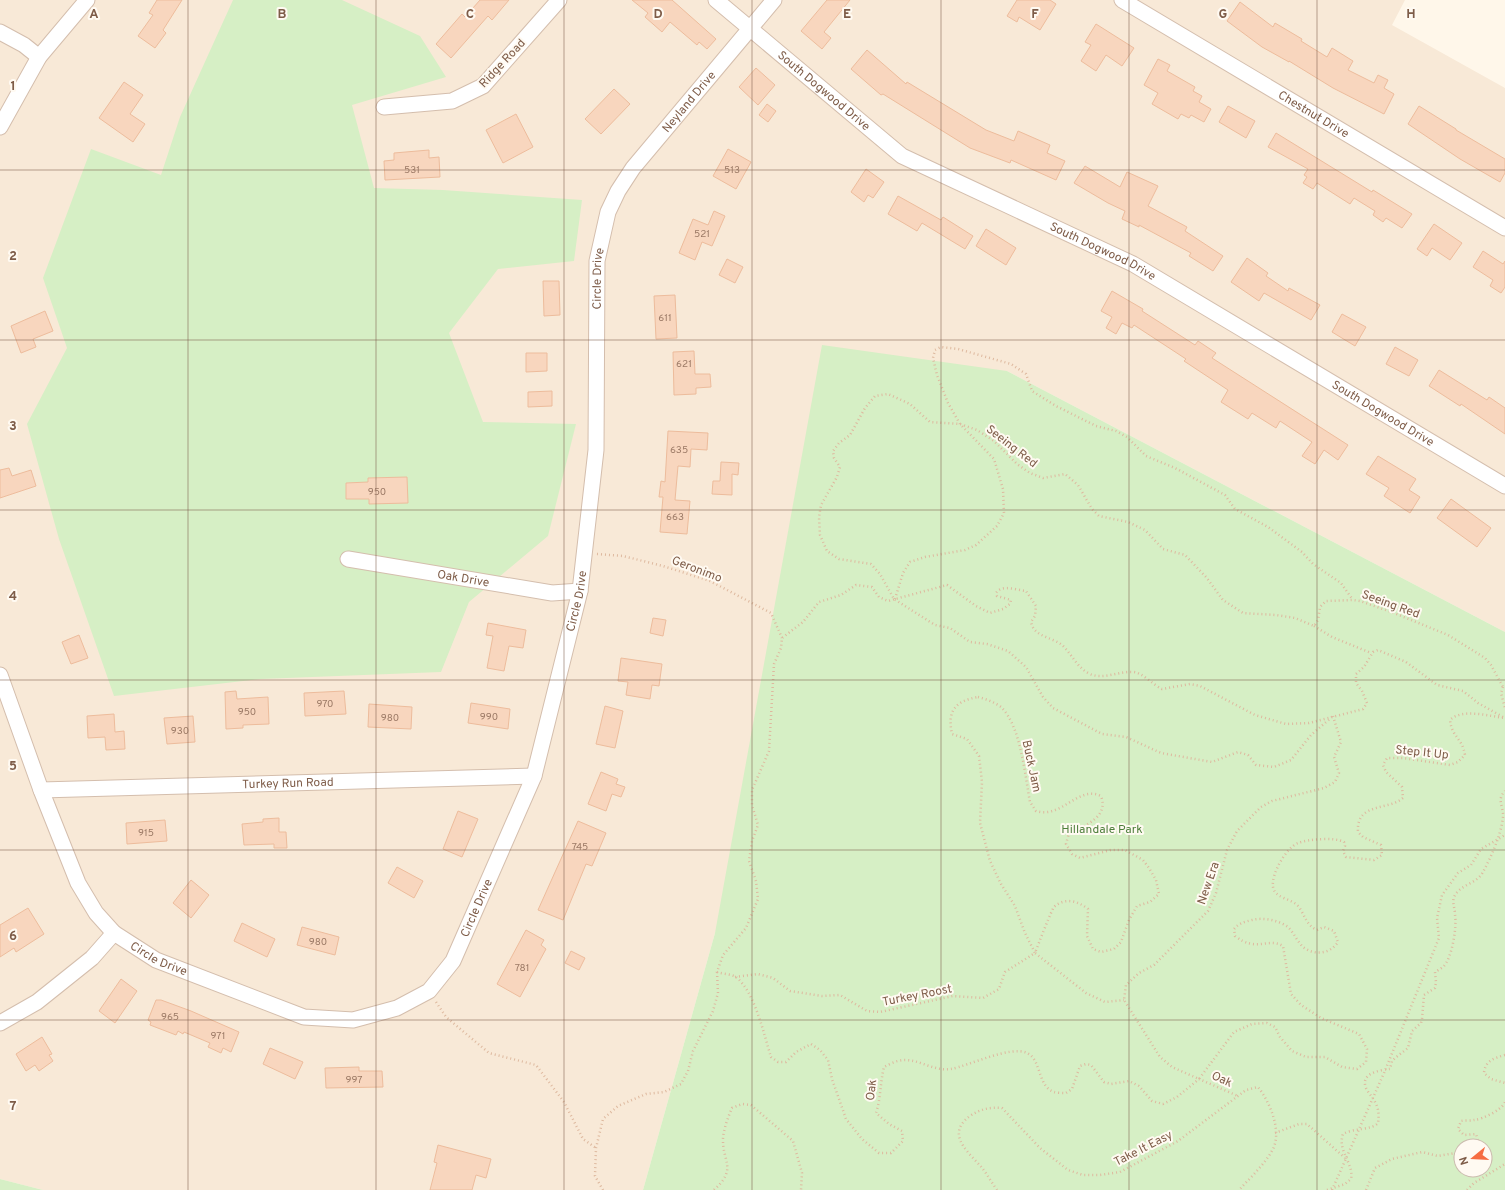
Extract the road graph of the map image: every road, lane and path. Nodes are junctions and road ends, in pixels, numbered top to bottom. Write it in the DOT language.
graph roads {
  1 [pos="87,0"];
  2 [pos="559,0"];
  3 [pos="716,0"];
  4 [pos="774,0"];
  5 [pos="1122,0"];
  6 [pos="749,29"];
  7 [pos="0,32"];
  8 [pos="39,57"];
  9 [pos="384,107"];
  10 [pos="0,127"];
  11 [pos="610,208"];
  12 [pos="1505,228"];
  13 [pos="960,424"];
  14 [pos="1505,486"];
  15 [pos="584,552"];
  16 [pos="348,559"];
  17 [pos="580,591"];
  18 [pos="894,599"];
  19 [pos="1353,600"];
  20 [pos="1314,626"];
  21 [pos="782,638"];
  22 [pos="1371,654"];
  23 [pos="0,674"];
  24 [pos="1504,687"];
  25 [pos="1505,708"];
  26 [pos="1333,716"];
  27 [pos="1505,718"];
  28 [pos="534,776"];
  29 [pos="41,790"];
  30 [pos="1505,791"];
  31 [pos="1505,835"];
  32 [pos="1496,840"];
  33 [pos="114,933"];
  34 [pos="1034,952"];
  35 [pos="717,972"];
  36 [pos="735,977"];
  37 [pos="429,991"];
  38 [pos="1124,1000"];
  39 [pos="0,1023"];
  40 [pos="1505,1056"];
  41 [pos="1385,1069"];
  42 [pos="1199,1079"];
  43 [pos="1505,1083"];
  44 [pos="1238,1096"];
  45 [pos="1372,1098"];
  46 [pos="1505,1102"];
  47 [pos="1359,1128"];
  48 [pos="1275,1133"];
  49 [pos="1477,1138"];
  50 [pos="596,1148"];
  51 [pos="1453,1153"];
  52 [pos="1346,1158"];
  53 [pos="1505,1164"];
  54 [pos="1332,1189"];
  55 [pos="603,1190"];
  56 [pos="714,1190"];
  57 [pos="801,1190"];
  58 [pos="997,1190"];
  59 [pos="1239,1190"];
  60 [pos="1328,1190"];
  61 [pos="1366,1190"];
  62 [pos="1467,1190"];
  1 -- 8 [label="street"];
  2 -- 9 [label="street, Ridge Road"];
  3 -- 6 [label="street, South Dogwood Drive"];
  4 -- 6 [label="street, Neyland Drive"];
  5 -- 12 [label="street, Chestnut Drive"];
  6 -- 11 [label="street, Neyland Drive"];
  6 -- 14 [label="street, South Dogwood Drive"];
  7 -- 8 [label="street"];
  8 -- 10 [label="street"];
  11 -- 15 [label="street, Circle Drive"];
  13 -- 18 [label="path"];
  13 -- 18 [label="path, Seeing Red"];
  13 -- 19 [label="path"];
  13 -- 20 [label="path, Seeing Red"];
  15 -- 17 [label="street, Circle Drive"];
  15 -- 21 [label="path, Geronimo"];
  16 -- 17 [label="street, Oak Drive"];
  17 -- 28 [label="street, Circle Drive"];
  18 -- 21 [label="path"];
  18 -- 26 [label="path"];
  18 -- 26 [label="path"];
  19 -- 20 [label="path, Seeing Red"];
  19 -- 24 [label="path, Seeing Red"];
  20 -- 22 [label="path"];
  21 -- 35 [label="path"];
  22 -- 26 [label="path"];
  22 -- 27 [label="path"];
  23 -- 29 [label="street, Circle Drive"];
  24 -- 25 [label="path"];
  26 -- 38 [label="path, New Era"];
  27 -- 42 [label="path, Step It Up"];
  28 -- 29 [label="street, Turkey Run Road"];
  28 -- 37 [label="street, Circle Drive"];
  29 -- 33 [label="street, Circle Drive"];
  30 -- 32 [label="path"];
  31 -- 32 [label="path"];
  32 -- 41 [label="path"];
  32 -- 41 [label="path"];
  33 -- 37 [label="street, Circle Drive"];
  33 -- 39 [label="street"];
  34 -- 34 [label="path, Buck Jam"];
  34 -- 36 [label="path, Turkey Roost"];
  34 -- 38 [label="path"];
  35 -- 36 [label="path"];
  35 -- 50 [label="path"];
  36 -- 42 [label="path, Oak"];
  37 -- 50 [label="path"];
  38 -- 42 [label="path"];
  40 -- 43 [label="path"];
  41 -- 45 [label="path"];
  41 -- 45 [label="path"];
  42 -- 44 [label="path, Oak"];
  44 -- 48 [label="path, Take It Easy"];
  44 -- 58 [label="path, Take It Easy"];
  45 -- 47 [label="path"];
  45 -- 47 [label="path"];
  46 -- 49 [label="path"];
  47 -- 52 [label="path"];
  47 -- 52 [label="path"];
  48 -- 52 [label="path"];
  48 -- 59 [label="path, Take It Easy"];
  50 -- 55 [label="path"];
  51 -- 61 [label="path"];
  52 -- 54 [label="path"];
  52 -- 54 [label="path"];
  53 -- 62 [label="path"];
  54 -- 60 [label="path"];
  56 -- 57 [label="path"];
}
